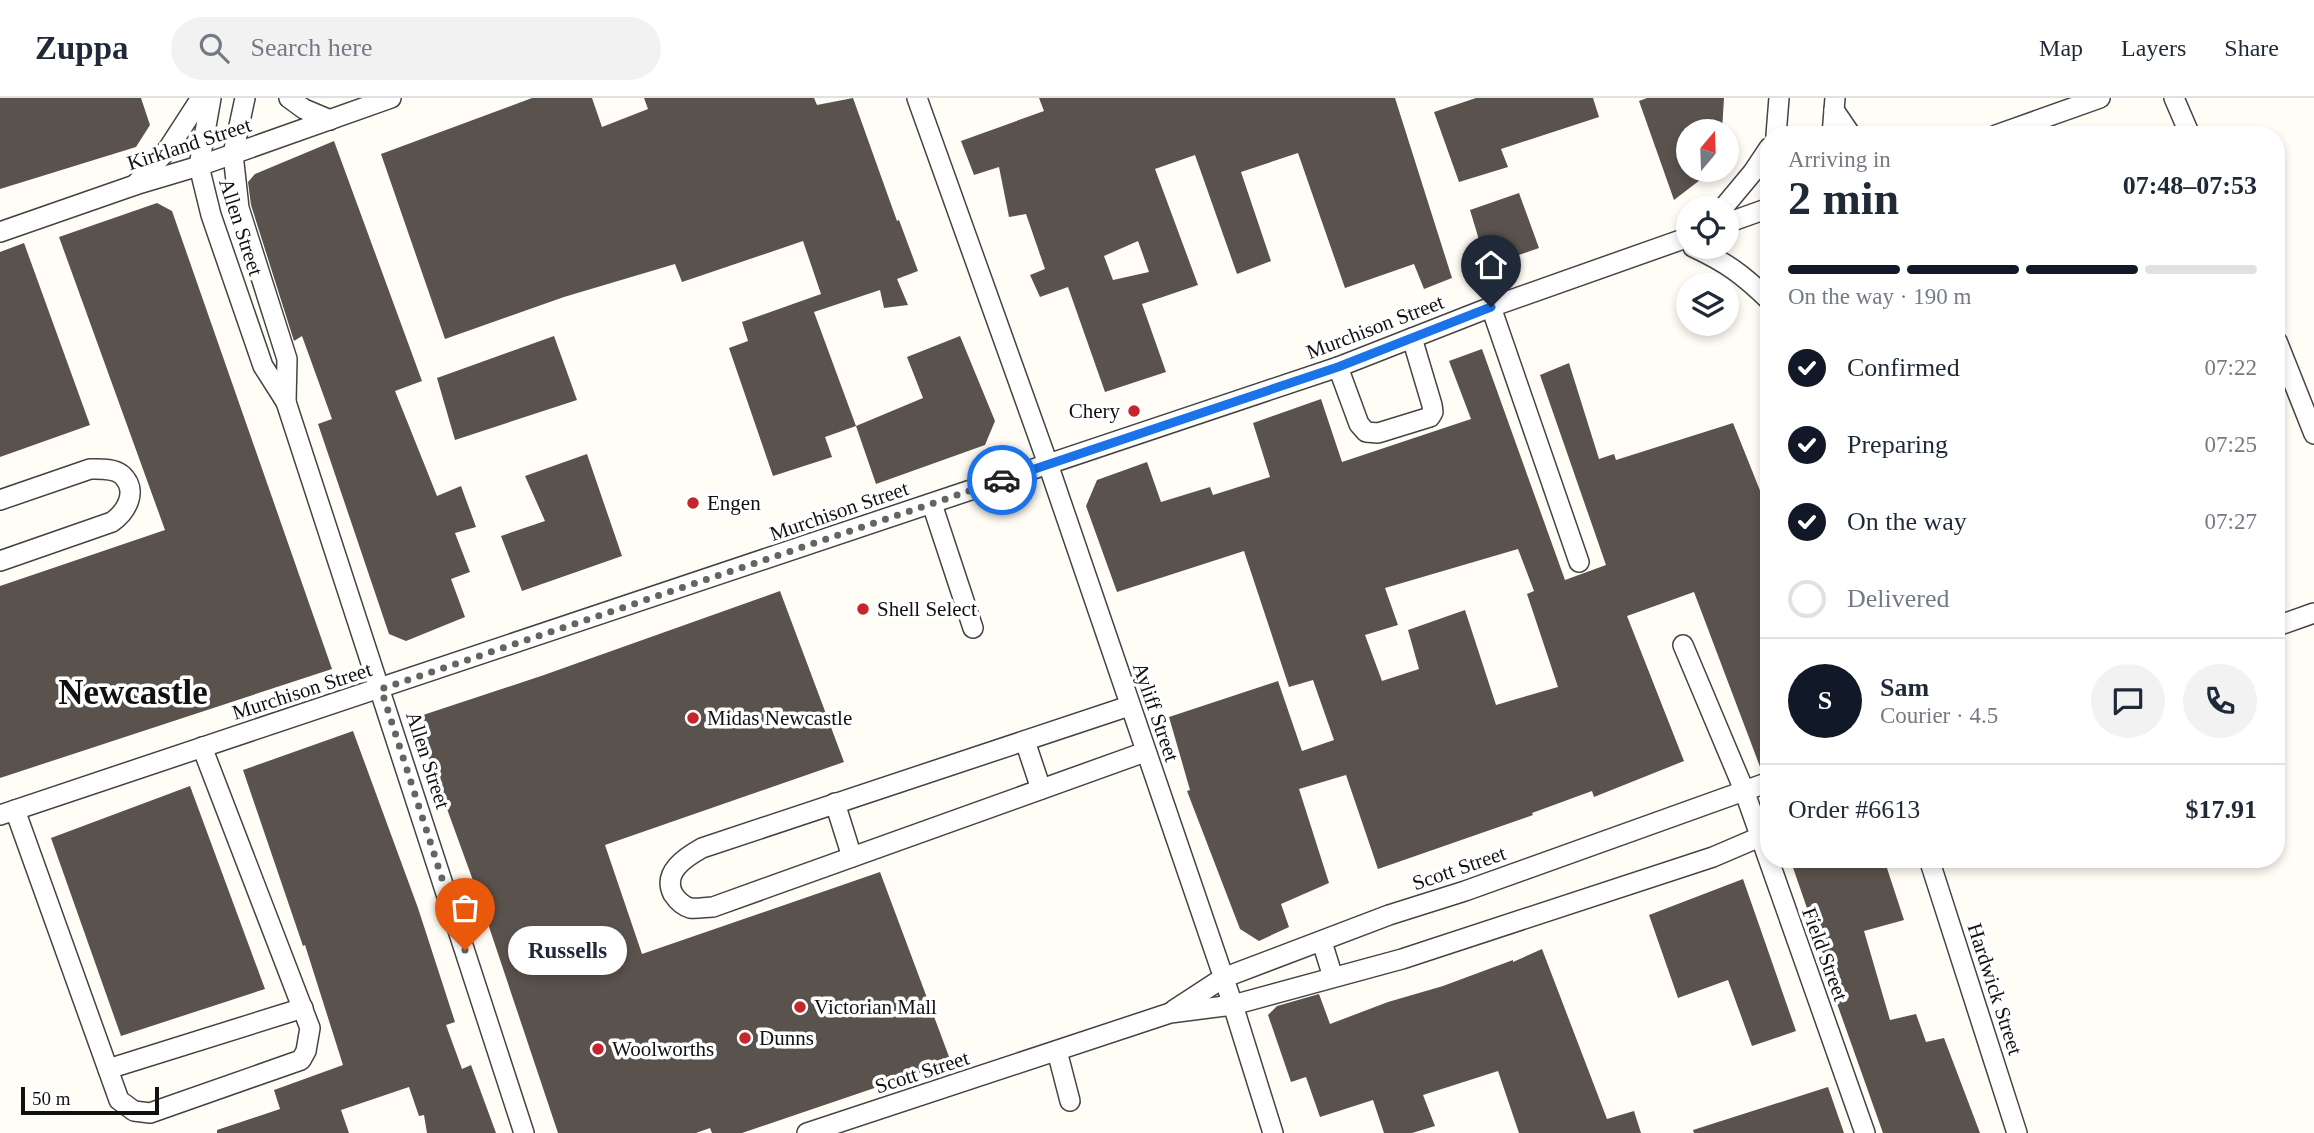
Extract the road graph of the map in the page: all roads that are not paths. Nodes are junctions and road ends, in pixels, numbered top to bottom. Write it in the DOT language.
graph roads {
  1 [pos="201,98"];
  2 [pos="211,98"];
  3 [pos="245,98"];
  4 [pos="289,98"];
  5 [pos="391,98"];
  6 [pos="917,98"];
  7 [pos="1779,98"];
  8 [pos="2100,98"];
  9 [pos="2174,98"];
  10 [pos="1834,104"];
  11 [pos="330,120"];
  12 [pos="1777,126"];
  13 [pos="1833,126"];
  14 [pos="1846,126"];
  15 [pos="2021,126"];
  16 [pos="2186,126"];
  17 [pos="233,154"];
  18 [pos="1760,162"];
  19 [pos="199,166"];
  20 [pos="135,185"];
  21 [pos="1733,196"];
  22 [pos="1760,211"];
  23 [pos="1739,219"];
  24 [pos="0,232"];
  25 [pos="1676,246"];
  26 [pos="1719,259"];
  27 [pos="1760,291"];
  28 [pos="1491,307"];
  29 [pos="1412,338"];
  30 [pos="2285,361"];
  31 [pos="1338,367"];
  32 [pos="286,402"];
  33 [pos="2314,434"];
  34 [pos="1048,464"];
  35 [pos="0,500"];
  36 [pos="932,503"];
  37 [pos="0,561"];
  38 [pos="1579,562"];
  39 [pos="2314,612"];
  40 [pos="2285,623"];
  41 [pos="973,628"];
  42 [pos="1683,645"];
  43 [pos="381,689"];
  44 [pos="1129,706"];
  45 [pos="1025,741"];
  46 [pos="202,747"];
  47 [pos="1145,752"];
  48 [pos="1760,785"];
  49 [pos="1041,789"];
  50 [pos="1744,790"];
  51 [pos="835,803"];
  52 [pos="8,813"];
  53 [pos="1760,826"];
  54 [pos="1760,837"];
  55 [pos="852,857"];
  56 [pos="1775,868"];
  57 [pos="1932,868"];
  58 [pos="1322,942"];
  59 [pos="1333,977"];
  60 [pos="1223,978"];
  61 [pos="1233,1005"];
  62 [pos="303,1008"];
  63 [pos="1170,1013"];
  64 [pos="1057,1052"];
  65 [pos="108,1069"];
  66 [pos="1070,1101"];
  67 [pos="865,1124"];
  68 [pos="524,1133"];
  69 [pos="807,1133"];
  70 [pos="1273,1133"];
  71 [pos="1865,1133"];
  72 [pos="2017,1133"];
  1 -- 20 [label="street"];
  2 -- 19 [label="street, Allen Street"];
  3 -- 17 [label="street, Allen Street"];
  4 -- 11 [label="street"];
  5 -- 11 [label="street, Kirkland Street"];
  6 -- 34 [label="street, Ayliff Street"];
  7 -- 12 [label="street"];
  8 -- 15 [label="street"];
  9 -- 16 [label="street"];
  10 -- 13 [label="street"];
  10 -- 14 [label="street"];
  11 -- 17 [label="street, Kirkland Street"];
  17 -- 19 [label="street, Kirkland Street"];
  17 -- 32 [label="street, Allen Street"];
  18 -- 21 [label="street"];
  19 -- 20 [label="street, Kirkland Street"];
  19 -- 32 [label="street, Allen Street"];
  20 -- 24 [label="street, Kirkland Street"];
  22 -- 23 [label="street"];
  25 -- 28 [label="street, Murchison Street"];
  26 -- 27 [label="street"];
  28 -- 29 [label="street, Murchison Street"];
  28 -- 38 [label="street"];
  29 -- 31 [label="street, Murchison Street"];
  29 -- 31 [label="street"];
  30 -- 33 [label="street"];
  31 -- 34 [label="street, Murchison Street"];
  32 -- 43 [label="street, Allen Street"];
  34 -- 36 [label="street, Murchison Street"];
  34 -- 44 [label="street, Ayliff Street"];
  35 -- 37 [label="street"];
  36 -- 41 [label="street"];
  36 -- 43 [label="street, Murchison Street"];
  39 -- 40 [label="street"];
  42 -- 50 [label="street, Field Street"];
  43 -- 46 [label="street, Murchison Street"];
  43 -- 68 [label="street, Allen Street"];
  44 -- 45 [label="street"];
  44 -- 47 [label="street, Ayliff Street"];
  45 -- 49 [label="street"];
  45 -- 51 [label="street"];
  46 -- 52 [label="street, Murchison Street"];
  46 -- 62 [label="street"];
  47 -- 49 [label="street"];
  47 -- 60 [label="street, Ayliff Street"];
  48 -- 50 [label="street, Scott Street"];
  49 -- 55 [label="street"];
  50 -- 53 [label="street, Field Street"];
  50 -- 58 [label="street, Scott Street"];
  51 -- 55 [label="street"];
  51 -- 55 [label="street"];
  52 -- 65 [label="street"];
  54 -- 59 [label="street, Scott Street"];
  56 -- 71 [label="street, Field Street"];
  57 -- 72 [label="street, Hardwick Street"];
  58 -- 59 [label="street"];
  58 -- 60 [label="street, Scott Street"];
  59 -- 61 [label="street, Scott Street"];
  60 -- 61 [label="street, Ayliff Street"];
  60 -- 63 [label="street, Scott Street"];
  61 -- 63 [label="street, Scott Street"];
  61 -- 70 [label="street, Ayliff Street"];
  62 -- 65 [label="street"];
  62 -- 65 [label="street"];
  63 -- 64 [label="street, Scott Street"];
  64 -- 66 [label="street"];
  64 -- 67 [label="street, Scott Street"];
  67 -- 69 [label="street, Scott Street"];
}
